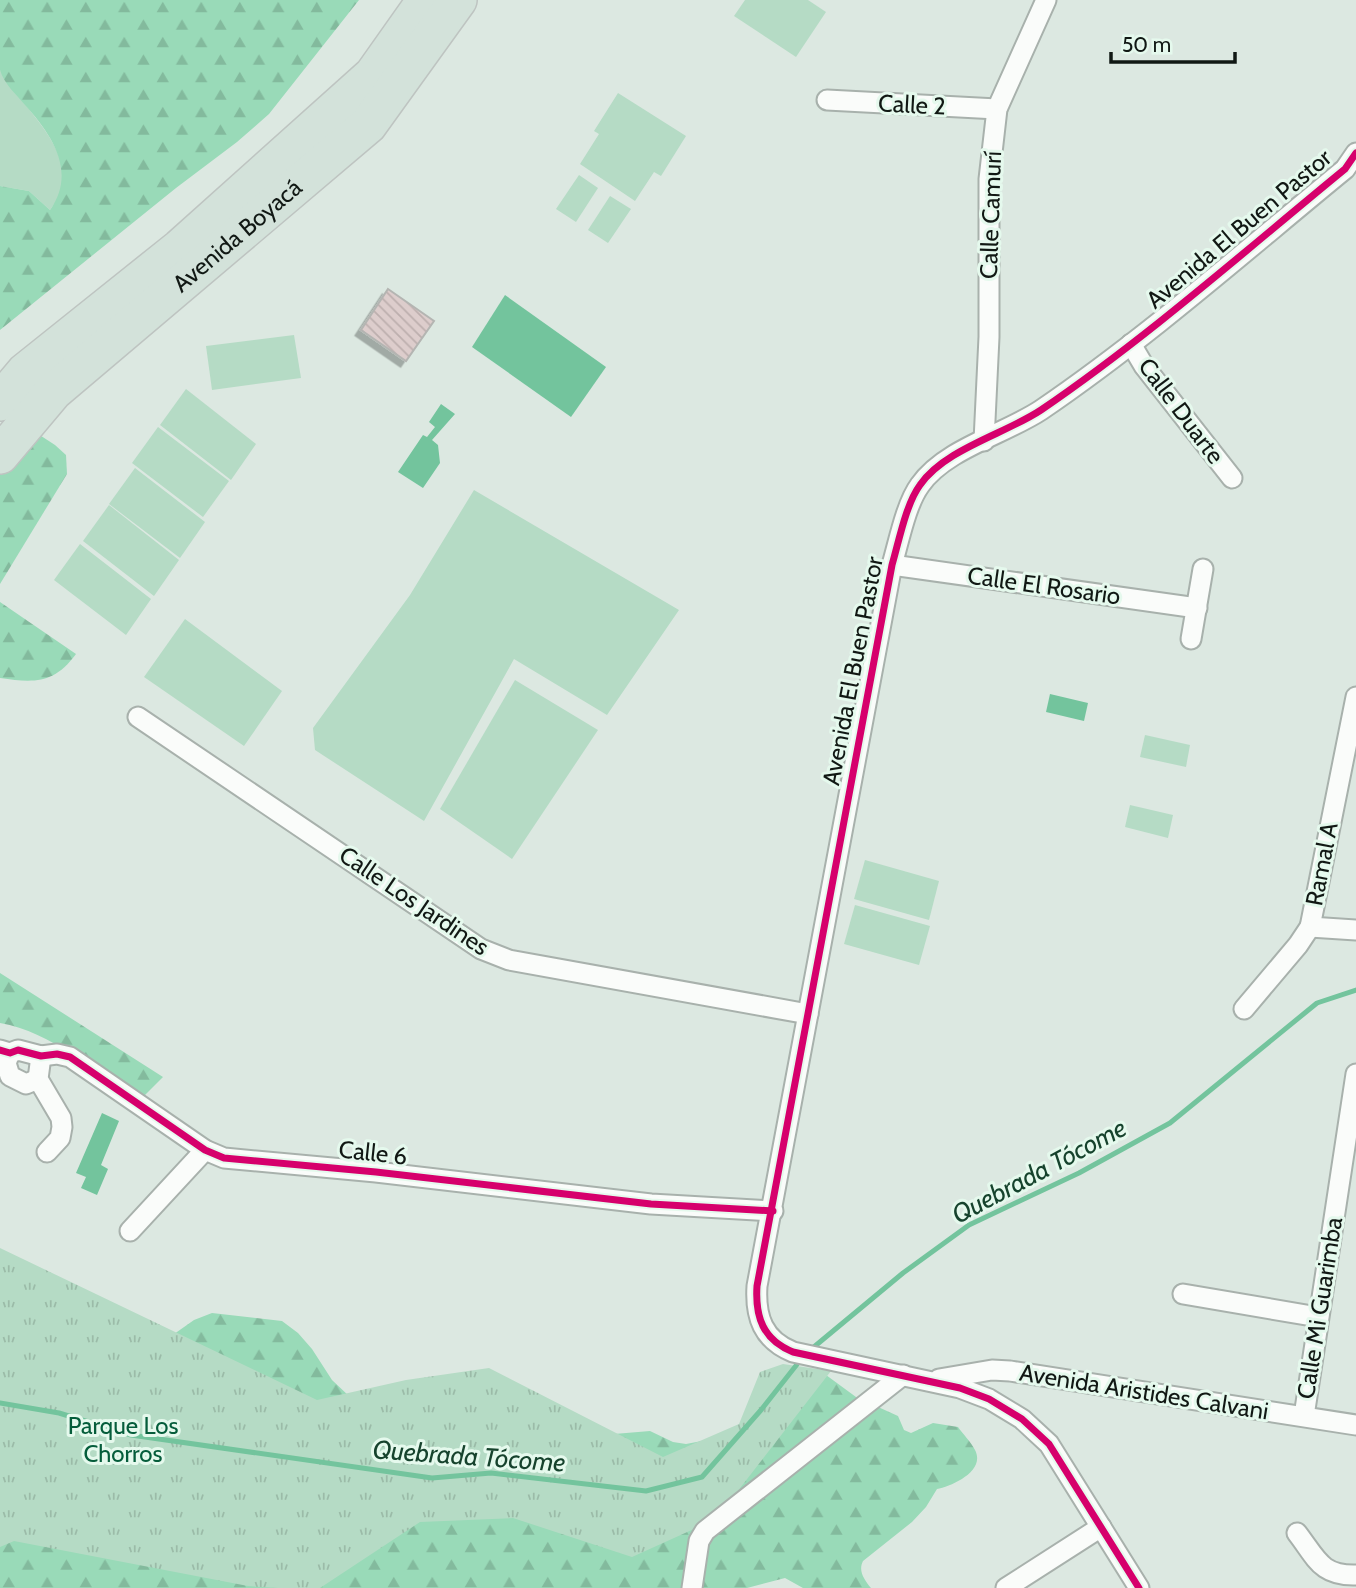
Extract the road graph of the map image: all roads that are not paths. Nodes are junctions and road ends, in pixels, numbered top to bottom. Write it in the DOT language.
graph roads {
  1 [pos="426,0"];
  2 [pos="458,0"];
  3 [pos="1046,0"];
  4 [pos="827,100"];
  5 [pos="997,109"];
  6 [pos="1356,153"];
  7 [pos="1131,344"];
  8 [pos="0,402"];
  9 [pos="984,441"];
  10 [pos="0,455"];
  11 [pos="1232,478"];
  12 [pos="892,565"];
  13 [pos="1203,569"];
  14 [pos="1196,608"];
  15 [pos="1191,639"];
  16 [pos="1356,697"];
  17 [pos="138,717"];
  18 [pos="1310,927"];
  19 [pos="1356,930"];
  20 [pos="1244,1009"];
  21 [pos="808,1014"];
  22 [pos="5,1051"];
  23 [pos="41,1056"];
  24 [pos="1356,1074"];
  25 [pos="38,1079"];
  26 [pos="205,1150"];
  27 [pos="47,1152"];
  28 [pos="773,1211"];
  29 [pos="130,1231"];
  30 [pos="1183,1294"];
  31 [pos="1318,1317"];
  32 [pos="903,1375"];
  33 [pos="931,1381"];
  34 [pos="1304,1416"];
  35 [pos="1356,1425"];
  36 [pos="1101,1527"];
  37 [pos="1297,1533"];
  38 [pos="1356,1575"];
  39 [pos="692,1588"];
  40 [pos="1006,1588"];
  41 [pos="1139,1588"];
  1 -- 8 [label="highway, Avenida Boyacá"];
  2 -- 10 [label="highway, Avenida Boyacá"];
  3 -- 5 [label="street, Calle Camurí"];
  4 -- 5 [label="street, Calle 2"];
  5 -- 9 [label="street, Calle Camurí"];
  6 -- 7 [label="street, Avenida El Buen Pastor"];
  7 -- 9 [label="street, Avenida El Buen Pastor"];
  7 -- 11 [label="street, Calle Duarte"];
  9 -- 12 [label="street, Avenida El Buen Pastor"];
  12 -- 14 [label="street, Calle El Rosario"];
  12 -- 21 [label="street, Avenida El Buen Pastor"];
  13 -- 14 [label="street"];
  14 -- 15 [label="street"];
  16 -- 18 [label="street, Ramal A"];
  17 -- 21 [label="street, Calle Los Jardines"];
  18 -- 19 [label="street"];
  18 -- 20 [label="street, Ramal A"];
  21 -- 28 [label="street, Avenida El Buen Pastor"];
  22 -- 23 [label="street, Calle 6"];
  22 -- 25 [label="street"];
  23 -- 25 [label="street"];
  23 -- 26 [label="street, Calle 6"];
  24 -- 31 [label="street, Calle Mi Guarimba"];
  25 -- 27 [label="street"];
  26 -- 28 [label="street, Calle 6"];
  26 -- 29 [label="street"];
  28 -- 32 [label="street, Avenida El Buen Pastor"];
  30 -- 31 [label="street"];
  31 -- 34 [label="street, Calle Mi Guarimba"];
  32 -- 33 [label="street, Avenida El Buen Pastor"];
  32 -- 39 [label="street"];
  33 -- 34 [label="street, Avenida Aristides Calvani"];
  33 -- 36 [label="street, Avenida El Buen Pastor"];
  34 -- 35 [label="street, Avenida Aristides Calvani"];
  36 -- 40 [label="street"];
  36 -- 41 [label="street, Avenida El Buen Pastor"];
  37 -- 38 [label="street"];
}
